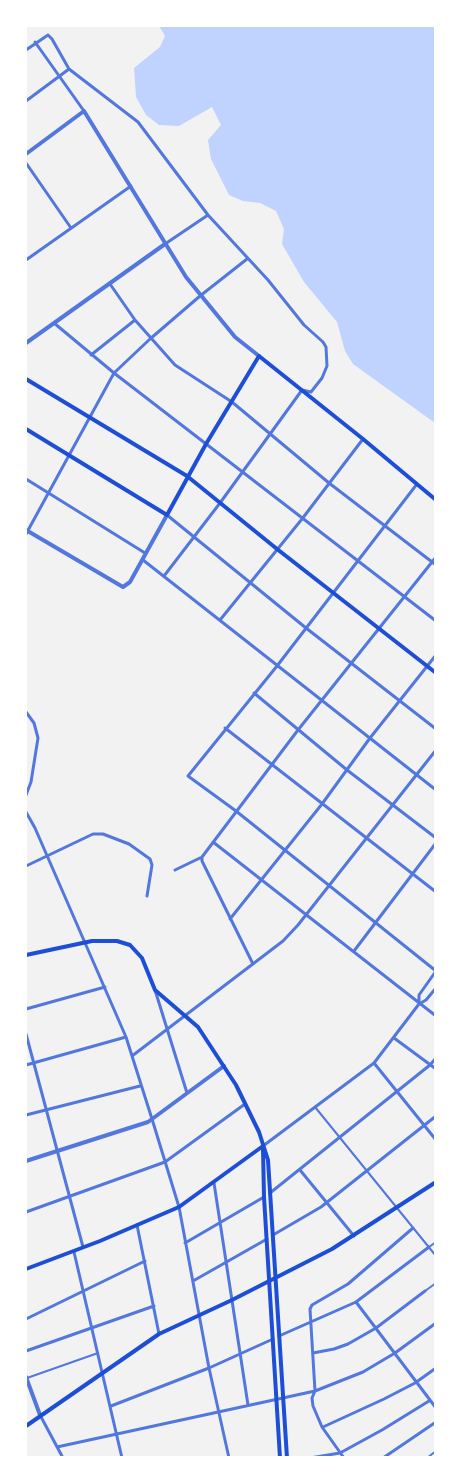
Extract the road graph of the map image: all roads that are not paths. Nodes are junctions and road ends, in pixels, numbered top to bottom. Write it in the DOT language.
graph roads {
  1 [pos="35,42"];
  2 [pos="26,50"];
  3 [pos="69,69"];
  4 [pos="59,75"];
  5 [pos="26,101"];
  6 [pos="84,111"];
  7 [pos="26,154"];
  8 [pos="26,163"];
  9 [pos="131,186"];
  10 [pos="208,215"];
  11 [pos="71,228"];
  12 [pos="165,244"];
  13 [pos="248,259"];
  14 [pos="26,260"];
  15 [pos="109,283"];
  16 [pos="200,296"];
  17 [pos="135,320"];
  18 [pos="54,323"];
  19 [pos="150,339"];
  20 [pos="26,343"];
  21 [pos="91,355"];
  22 [pos="259,356"];
  23 [pos="114,373"];
  24 [pos="26,379"];
  25 [pos="302,390"];
  26 [pos="232,402"];
  27 [pos="90,417"];
  28 [pos="26,429"];
  29 [pos="271,434"];
  30 [pos="363,439"];
  31 [pos="206,444"];
  32 [pos="69,455"];
  33 [pos="243,471"];
  34 [pos="187,476"];
  35 [pos="26,480"];
  36 [pos="329,483"];
  37 [pos="417,484"];
  38 [pos="48,493"];
  39 [pos="435,500"];
  40 [pos="220,503"];
  41 [pos="167,515"];
  42 [pos="302,519"];
  43 [pos="385,526"];
  44 [pos="26,532"];
  45 [pos="195,537"];
  46 [pos="277,549"];
  47 [pos="147,554"];
  48 [pos="435,557"];
  49 [pos="143,560"];
  50 [pos="357,561"];
  51 [pos="431,562"];
  52 [pos="435,565"];
  53 [pos="164,576"];
  54 [pos="250,582"];
  55 [pos="332,593"];
  56 [pos="404,597"];
  57 [pos="220,620"];
  58 [pos="435,621"];
  59 [pos="306,628"];
  60 [pos="379,629"];
  61 [pos="435,655"];
  62 [pos="352,663"];
  63 [pos="277,666"];
  64 [pos="427,666"];
  65 [pos="435,673"];
  66 [pos="254,693"];
  67 [pos="322,700"];
  68 [pos="400,700"];
  69 [pos="26,712"];
  70 [pos="225,729"];
  71 [pos="435,729"];
  72 [pos="298,730"];
  73 [pos="370,738"];
  74 [pos="435,750"];
  75 [pos="272,765"];
  76 [pos="347,770"];
  77 [pos="416,774"];
  78 [pos="435,790"];
  79 [pos="26,795"];
  80 [pos="322,804"];
  81 [pos="392,804"];
  82 [pos="236,811"];
  83 [pos="26,812"];
  84 [pos="365,837"];
  85 [pos="435,838"];
  86 [pos="213,842"];
  87 [pos="435,843"];
  88 [pos="284,850"];
  89 [pos="47,855"];
  90 [pos="202,857"];
  91 [pos="26,866"];
  92 [pos="175,870"];
  93 [pos="412,873"];
  94 [pos="261,880"];
  95 [pos="328,884"];
  96 [pos="435,892"];
  97 [pos="147,896"];
  98 [pos="306,914"];
  99 [pos="230,919"];
  100 [pos="377,923"];
  101 [pos="84,942"];
  102 [pos="354,951"];
  103 [pos="26,955"];
  104 [pos="254,964"];
  105 [pos="435,971"];
  106 [pos="105,987"];
  107 [pos="435,988"];
  108 [pos="155,990"];
  109 [pos="419,1004"];
  110 [pos="26,1009"];
  111 [pos="186,1016"];
  112 [pos="435,1016"];
  113 [pos="167,1030"];
  114 [pos="26,1034"];
  115 [pos="126,1037"];
  116 [pos="394,1038"];
  117 [pos="132,1056"];
  118 [pos="435,1058"];
  119 [pos="33,1063"];
  120 [pos="374,1063"];
  121 [pos="26,1065"];
  122 [pos="430,1065"];
  123 [pos="225,1066"];
  124 [pos="435,1069"];
  125 [pos="141,1085"];
  126 [pos="397,1091"];
  127 [pos="188,1095"];
  128 [pos="245,1104"];
  129 [pos="314,1106"];
  130 [pos="45,1110"];
  131 [pos="26,1115"];
  132 [pos="435,1116"];
  133 [pos="152,1119"];
  134 [pos="424,1126"];
  135 [pos="339,1137"];
  136 [pos="435,1140"];
  137 [pos="263,1146"];
  138 [pos="57,1152"];
  139 [pos="26,1161"];
  140 [pos="165,1162"];
  141 [pos="300,1169"];
  142 [pos="367,1171"];
  143 [pos="435,1182"];
  144 [pos="214,1183"];
  145 [pos="270,1193"];
  146 [pos="69,1196"];
  147 [pos="264,1197"];
  148 [pos="327,1202"];
  149 [pos="179,1207"];
  150 [pos="397,1208"];
  151 [pos="26,1212"];
  152 [pos="220,1224"];
  153 [pos="137,1225"];
  154 [pos="413,1228"];
  155 [pos="273,1235"];
  156 [pos="354,1236"];
  157 [pos="267,1238"];
  158 [pos="435,1242"];
  159 [pos="186,1243"];
  160 [pos="429,1247"];
  161 [pos="84,1248"];
  162 [pos="75,1252"];
  163 [pos="435,1257"];
  164 [pos="144,1261"];
  165 [pos="226,1262"];
  166 [pos="26,1269"];
  167 [pos="275,1278"];
  168 [pos="192,1281"];
  169 [pos="270,1281"];
  170 [pos="435,1283"];
  171 [pos="83,1290"];
  172 [pos="425,1291"];
  173 [pos="232,1300"];
  174 [pos="356,1302"];
  175 [pos="154,1306"];
  176 [pos="199,1315"];
  177 [pos="26,1319"];
  178 [pos="311,1322"];
  179 [pos="435,1323"];
  180 [pos="92,1328"];
  181 [pos="376,1328"];
  182 [pos="159,1334"];
  183 [pos="275,1338"];
  184 [pos="26,1351"];
  185 [pos="98,1353"];
  186 [pos="240,1353"];
  187 [pos="313,1353"];
  188 [pos="395,1353"];
  189 [pos="209,1368"];
  190 [pos="435,1368"];
  191 [pos="102,1373"];
  192 [pos="26,1378"];
  193 [pos="415,1383"];
  194 [pos="315,1391"];
  195 [pos="279,1400"];
  196 [pos="429,1401"];
  197 [pos="111,1406"];
  198 [pos="248,1406"];
  199 [pos="435,1408"];
  200 [pos="219,1412"];
  201 [pos="40,1415"];
  202 [pos="435,1422"];
  203 [pos="26,1426"];
  204 [pos="322,1427"];
  205 [pos="117,1434"];
  206 [pos="57,1447"];
  207 [pos="435,1451"];
  208 [pos="340,1453"];
  209 [pos="63,1458"];
  210 [pos="122,1458"];
  211 [pos="229,1458"];
  212 [pos="280,1458"];
  213 [pos="287,1458"];
  214 [pos="310,1458"];
  215 [pos="344,1458"];
  216 [pos="383,1458"];
  217 [pos="427,1458"];
  1 -- 2 [label="street"];
  1 -- 3 [label="street"];
  1 -- 4 [label="street"];
  3 -- 4 [label="street"];
  3 -- 10 [label="street"];
  4 -- 5 [label="street"];
  4 -- 6 [label="street"];
  6 -- 7 [label="street"];
  6 -- 9 [label="street"];
  8 -- 11 [label="street"];
  9 -- 11 [label="street"];
  9 -- 12 [label="street"];
  10 -- 12 [label="street"];
  10 -- 13 [label="street"];
  11 -- 14 [label="street"];
  12 -- 15 [label="street"];
  12 -- 16 [label="street"];
  13 -- 16 [label="street"];
  13 -- 25 [label="street"];
  15 -- 17 [label="street"];
  15 -- 18 [label="street"];
  16 -- 19 [label="street"];
  16 -- 22 [label="street"];
  17 -- 19 [label="street"];
  17 -- 21 [label="street"];
  18 -- 20 [label="street"];
  18 -- 21 [label="street"];
  19 -- 23 [label="street"];
  19 -- 26 [label="street"];
  21 -- 23 [label="street"];
  22 -- 25 [label="main road"];
  22 -- 26 [label="main road"];
  23 -- 27 [label="street"];
  23 -- 31 [label="street"];
  24 -- 27 [label="main road"];
  25 -- 29 [label="street"];
  25 -- 30 [label="main road"];
  26 -- 29 [label="street"];
  26 -- 31 [label="main road"];
  27 -- 32 [label="street"];
  27 -- 34 [label="main road"];
  28 -- 32 [label="main road"];
  29 -- 33 [label="street"];
  29 -- 36 [label="street"];
  30 -- 36 [label="street"];
  30 -- 37 [label="main road"];
  31 -- 33 [label="street"];
  31 -- 34 [label="main road"];
  32 -- 38 [label="street"];
  32 -- 41 [label="main road"];
  33 -- 40 [label="street"];
  33 -- 42 [label="street"];
  34 -- 40 [label="main road"];
  34 -- 41 [label="main road"];
  35 -- 38 [label="street"];
  36 -- 42 [label="street"];
  36 -- 43 [label="street"];
  37 -- 39 [label="main road"];
  37 -- 43 [label="street"];
  38 -- 44 [label="street"];
  38 -- 47 [label="street"];
  40 -- 45 [label="street"];
  40 -- 46 [label="main road"];
  41 -- 45 [label="street"];
  41 -- 47 [label="street"];
  42 -- 46 [label="street"];
  42 -- 50 [label="street"];
  43 -- 50 [label="street"];
  43 -- 51 [label="street"];
  44 -- 49 [label="street"];
  45 -- 53 [label="street"];
  45 -- 54 [label="street"];
  46 -- 54 [label="street"];
  46 -- 55 [label="main road"];
  47 -- 49 [label="street"];
  48 -- 51 [label="street"];
  49 -- 53 [label="street"];
  50 -- 55 [label="street"];
  50 -- 56 [label="street"];
  51 -- 52 [label="street"];
  51 -- 56 [label="street"];
  53 -- 57 [label="street"];
  54 -- 57 [label="street"];
  54 -- 59 [label="street"];
  55 -- 59 [label="street"];
  55 -- 60 [label="main road"];
  56 -- 58 [label="street"];
  56 -- 60 [label="street"];
  57 -- 63 [label="street"];
  59 -- 62 [label="street"];
  59 -- 63 [label="street"];
  60 -- 62 [label="street"];
  60 -- 64 [label="main road"];
  61 -- 64 [label="street"];
  62 -- 67 [label="street"];
  62 -- 68 [label="street"];
  63 -- 66 [label="street"];
  63 -- 67 [label="street"];
  64 -- 65 [label="main road"];
  64 -- 68 [label="street"];
  66 -- 70 [label="street"];
  66 -- 72 [label="street"];
  67 -- 72 [label="street"];
  67 -- 73 [label="street"];
  68 -- 71 [label="street"];
  68 -- 73 [label="street"];
  69 -- 79 [label="street"];
  70 -- 75 [label="street"];
  70 -- 82 [label="street"];
  72 -- 75 [label="street"];
  72 -- 76 [label="street"];
  73 -- 76 [label="street"];
  73 -- 77 [label="street"];
  74 -- 77 [label="street"];
  75 -- 80 [label="street"];
  75 -- 82 [label="street"];
  76 -- 80 [label="street"];
  76 -- 81 [label="street"];
  77 -- 78 [label="street"];
  77 -- 81 [label="street"];
  80 -- 84 [label="street"];
  80 -- 88 [label="street"];
  81 -- 84 [label="street"];
  81 -- 85 [label="street"];
  82 -- 86 [label="street"];
  82 -- 88 [label="street"];
  83 -- 89 [label="street"];
  84 -- 93 [label="street"];
  84 -- 95 [label="street"];
  86 -- 90 [label="street"];
  86 -- 94 [label="street"];
  87 -- 93 [label="street"];
  88 -- 94 [label="street"];
  88 -- 95 [label="street"];
  89 -- 91 [label="street"];
  89 -- 97 [label="street"];
  89 -- 101 [label="street"];
  90 -- 92 [label="street"];
  90 -- 99 [label="street"];
  93 -- 96 [label="street"];
  93 -- 100 [label="street"];
  94 -- 98 [label="street"];
  94 -- 99 [label="street"];
  95 -- 98 [label="street"];
  95 -- 100 [label="street"];
  98 -- 102 [label="street"];
  98 -- 104 [label="street"];
  99 -- 104 [label="street"];
  100 -- 102 [label="street"];
  100 -- 105 [label="street"];
  101 -- 103 [label="main road"];
  101 -- 106 [label="street"];
  101 -- 108 [label="main road"];
  102 -- 109 [label="street"];
  104 -- 111 [label="street"];
  105 -- 109 [label="street"];
  106 -- 110 [label="street"];
  106 -- 115 [label="street"];
  107 -- 109 [label="street"];
  108 -- 111 [label="main road"];
  108 -- 113 [label="street"];
  109 -- 112 [label="street"];
  109 -- 116 [label="street"];
  111 -- 113 [label="street"];
  111 -- 123 [label="main road"];
  113 -- 117 [label="street"];
  113 -- 127 [label="street"];
  114 -- 119 [label="street"];
  115 -- 117 [label="street"];
  115 -- 119 [label="street"];
  116 -- 120 [label="street"];
  116 -- 122 [label="street"];
  117 -- 125 [label="street"];
  118 -- 122 [label="street"];
  119 -- 121 [label="street"];
  119 -- 130 [label="street"];
  120 -- 126 [label="street"];
  120 -- 129 [label="street"];
  122 -- 124 [label="street"];
  122 -- 126 [label="street"];
  123 -- 127 [label="street"];
  123 -- 128 [label="main road"];
  125 -- 130 [label="street"];
  125 -- 133 [label="street"];
  126 -- 134 [label="street"];
  126 -- 135 [label="street"];
  127 -- 133 [label="street"];
  128 -- 137 [label="main road"];
  128 -- 140 [label="street"];
  129 -- 135 [label="street"];
  129 -- 137 [label="street"];
  130 -- 131 [label="street"];
  130 -- 138 [label="street"];
  132 -- 134 [label="street"];
  133 -- 138 [label="street"];
  133 -- 140 [label="street"];
  134 -- 136 [label="street"];
  134 -- 142 [label="street"];
  135 -- 141 [label="street"];
  135 -- 142 [label="street"];
  137 -- 144 [label="main road"];
  137 -- 145 [label="main road"];
  137 -- 147 [label="main road"];
  138 -- 139 [label="street"];
  138 -- 146 [label="street"];
  140 -- 146 [label="street"];
  140 -- 149 [label="street"];
  141 -- 145 [label="street"];
  141 -- 148 [label="street"];
  142 -- 148 [label="street"];
  142 -- 150 [label="street"];
  143 -- 150 [label="main road"];
  144 -- 149 [label="main road"];
  144 -- 152 [label="street"];
  145 -- 155 [label="main road"];
  146 -- 151 [label="street"];
  146 -- 161 [label="street"];
  147 -- 152 [label="street"];
  147 -- 157 [label="main road"];
  148 -- 155 [label="street"];
  148 -- 156 [label="street"];
  149 -- 153 [label="main road"];
  149 -- 159 [label="street"];
  150 -- 154 [label="street"];
  150 -- 156 [label="main road"];
  152 -- 159 [label="street"];
  152 -- 165 [label="street"];
  153 -- 161 [label="main road"];
  153 -- 164 [label="street"];
  154 -- 160 [label="street"];
  154 -- 178 [label="street"];
  155 -- 167 [label="main road"];
  156 -- 167 [label="main road"];
  157 -- 165 [label="street"];
  157 -- 169 [label="main road"];
  158 -- 160 [label="street"];
  159 -- 168 [label="street"];
  160 -- 163 [label="street"];
  160 -- 174 [label="street"];
  161 -- 162 [label="main road"];
  162 -- 166 [label="main road"];
  162 -- 171 [label="street"];
  164 -- 171 [label="street"];
  164 -- 175 [label="street"];
  165 -- 168 [label="street"];
  165 -- 173 [label="street"];
  167 -- 169 [label="main road"];
  167 -- 183 [label="main road"];
  168 -- 176 [label="street"];
  169 -- 173 [label="main road"];
  169 -- 183 [label="main road"];
  170 -- 172 [label="street"];
  171 -- 177 [label="street"];
  171 -- 180 [label="street"];
  172 -- 181 [label="street"];
  173 -- 176 [label="main road"];
  173 -- 186 [label="street"];
  174 -- 178 [label="street"];
  174 -- 181 [label="street"];
  175 -- 180 [label="street"];
  175 -- 182 [label="street"];
  176 -- 182 [label="main road"];
  176 -- 189 [label="street"];
  178 -- 183 [label="street"];
  178 -- 187 [label="street"];
  179 -- 188 [label="street"];
  180 -- 184 [label="street"];
  180 -- 185 [label="street"];
  181 -- 187 [label="street"];
  181 -- 188 [label="street"];
  182 -- 191 [label="main road"];
  183 -- 186 [label="street"];
  183 -- 195 [label="main road"];
  185 -- 191 [label="street"];
  185 -- 192 [label="street"];
  186 -- 189 [label="street"];
  186 -- 198 [label="street"];
  187 -- 194 [label="street"];
  188 -- 193 [label="street"];
  188 -- 194 [label="street"];
  189 -- 197 [label="street"];
  189 -- 200 [label="street"];
  190 -- 193 [label="street"];
  191 -- 197 [label="street"];
  191 -- 201 [label="main road"];
  192 -- 201 [label="street"];
  193 -- 196 [label="street"];
  193 -- 204 [label="street"];
  194 -- 195 [label="street"];
  194 -- 204 [label="street"];
  195 -- 198 [label="street"];
  195 -- 212 [label="main road"];
  195 -- 213 [label="main road"];
  196 -- 199 [label="street"];
  196 -- 208 [label="street"];
  197 -- 205 [label="street"];
  198 -- 200 [label="street"];
  200 -- 205 [label="street"];
  200 -- 211 [label="street"];
  201 -- 203 [label="main road"];
  201 -- 206 [label="street"];
  202 -- 216 [label="street"];
  204 -- 208 [label="street"];
  205 -- 206 [label="street"];
  205 -- 210 [label="street"];
  206 -- 209 [label="street"];
  207 -- 217 [label="street"];
  208 -- 214 [label="street"];
  208 -- 215 [label="street"];
}
